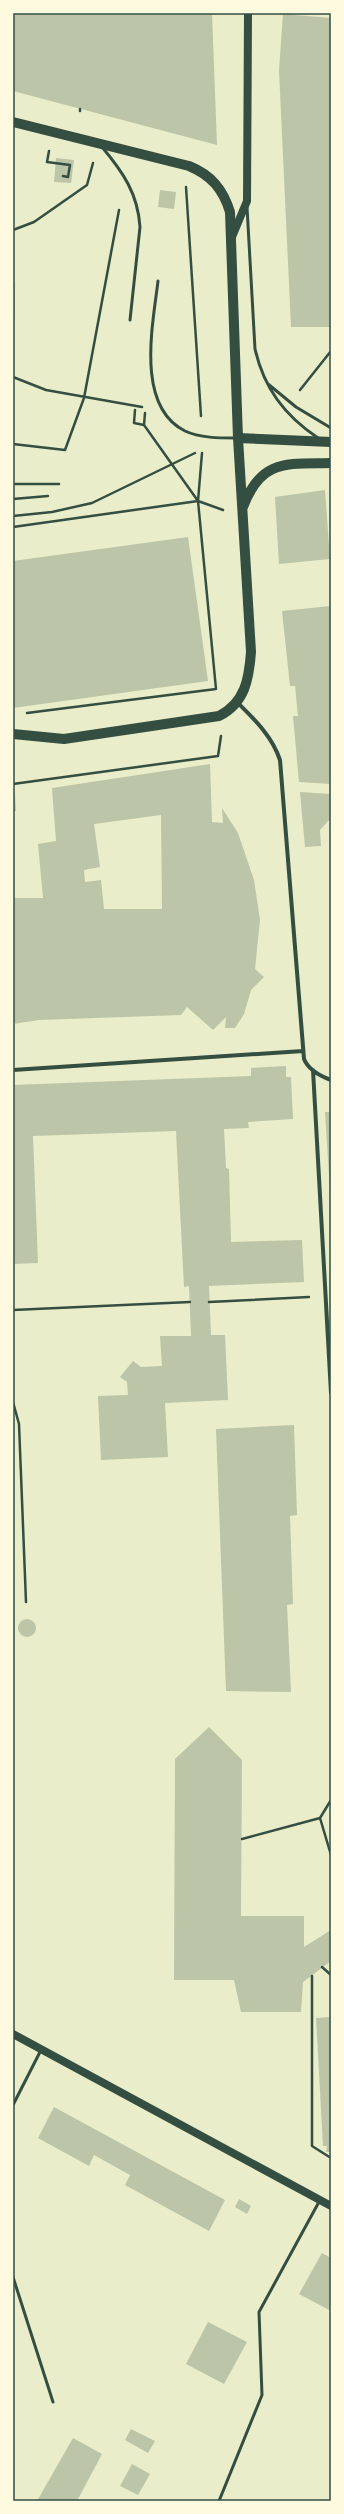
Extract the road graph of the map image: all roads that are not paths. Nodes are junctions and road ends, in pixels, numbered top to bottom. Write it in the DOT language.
graph roads {
  1 [pos="248,13"];
  2 [pos="13,122"];
  3 [pos="99,143"];
  4 [pos="247,201"];
  5 [pos="231,240"];
  6 [pos="158,281"];
  7 [pos="130,320"];
  8 [pos="265,382"];
  9 [pos="331,428"];
  10 [pos="238,438"];
  11 [pos="328,443"];
  12 [pos="331,463"];
  13 [pos="241,510"];
  14 [pos="238,703"];
  15 [pos="13,734"];
  16 [pos="303,1051"];
  17 [pos="13,1070"];
  18 [pos="313,1070"];
  19 [pos="331,1080"];
  20 [pos="331,1393"];
  21 [pos="13,2034"];
  22 [pos="42,2049"];
  23 [pos="13,2105"];
  24 [pos="320,2200"];
  25 [pos="331,2206"];
  26 [pos="13,2276"];
  27 [pos="53,2402"];
  28 [pos="219,2501"];
  1 -- 4 [label="main road"];
  2 -- 3 [label="main road"];
  3 -- 5 [label="main road"];
  3 -- 7 [label="lane"];
  4 -- 5 [label="main road"];
  4 -- 8 [label="lane"];
  5 -- 10 [label="main road"];
  6 -- 10 [label="lane"];
  8 -- 9 [label="lane"];
  8 -- 11 [label="lane"];
  10 -- 11 [label="main road"];
  10 -- 13 [label="main road"];
  12 -- 13 [label="main road"];
  13 -- 14 [label="main road"];
  14 -- 15 [label="main road"];
  14 -- 16 [label="street"];
  16 -- 17 [label="street"];
  16 -- 18 [label="street"];
  18 -- 19 [label="street"];
  18 -- 20 [label="street"];
  21 -- 22 [label="main road"];
  22 -- 23 [label="lane"];
  22 -- 24 [label="main road"];
  24 -- 25 [label="main road"];
  24 -- 28 [label="lane"];
  26 -- 27 [label="lane"];
}
